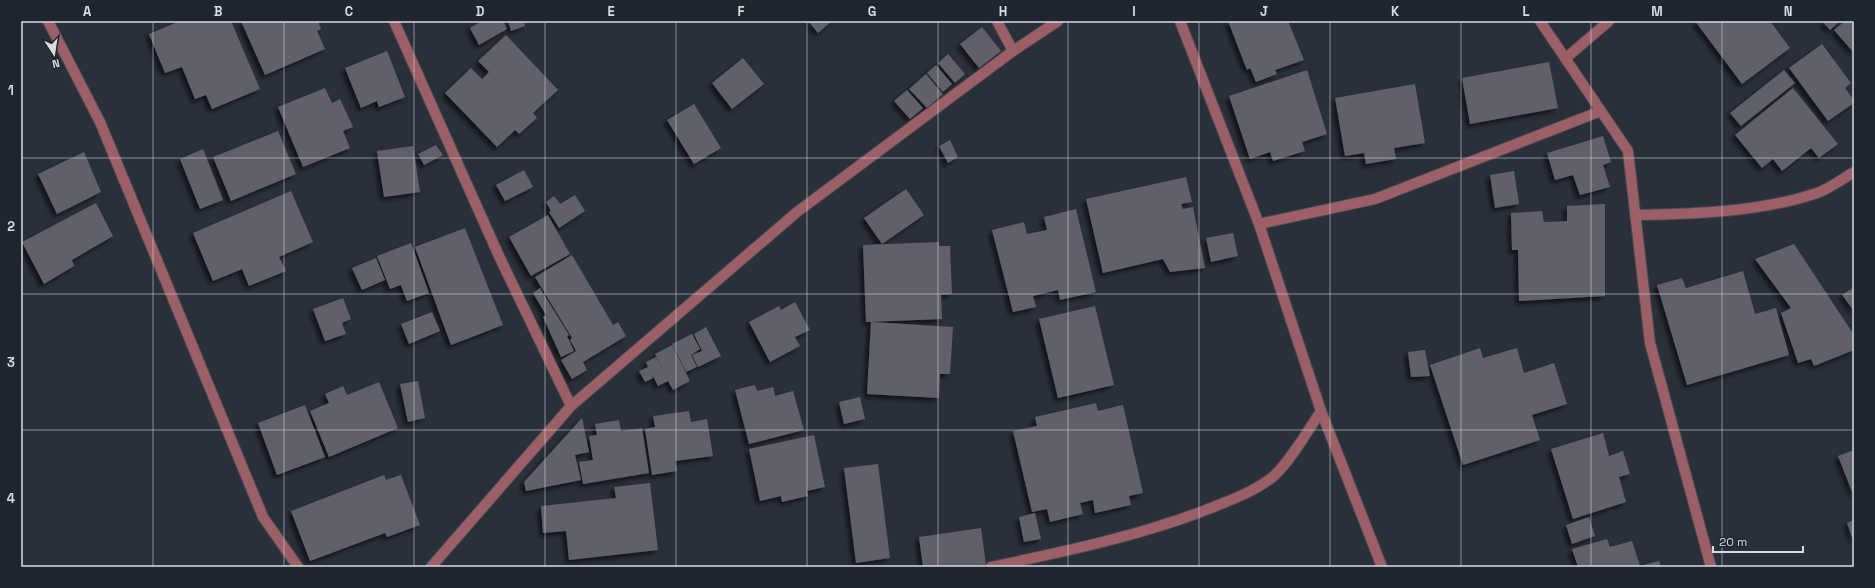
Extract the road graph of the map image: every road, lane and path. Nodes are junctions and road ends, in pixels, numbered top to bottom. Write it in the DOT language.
graph roads {
  1 [pos="48,21"];
  2 [pos="394,21"];
  3 [pos="997,21"];
  4 [pos="1058,21"];
  5 [pos="1180,21"];
  6 [pos="1540,21"];
  7 [pos="1608,21"];
  8 [pos="1013,51"];
  9 [pos="1566,58"];
  10 [pos="1601,111"];
  11 [pos="1854,172"];
  12 [pos="1635,215"];
  13 [pos="1259,224"];
  14 [pos="571,406"];
  15 [pos="1321,411"];
  16 [pos="298,567"];
  17 [pos="431,567"];
  18 [pos="992,567"];
  19 [pos="1382,567"];
  20 [pos="1711,567"];
  1 -- 16 [label="street"];
  2 -- 14 [label="street"];
  3 -- 8 [label="street"];
  4 -- 8 [label="street"];
  5 -- 13 [label="street"];
  6 -- 9 [label="street"];
  7 -- 9 [label="street"];
  8 -- 14 [label="street"];
  9 -- 10 [label="street"];
  10 -- 12 [label="street"];
  10 -- 13 [label="street"];
  11 -- 12 [label="street"];
  12 -- 20 [label="street"];
  13 -- 15 [label="street"];
  14 -- 17 [label="street"];
  15 -- 18 [label="street"];
  15 -- 19 [label="street"];
}
